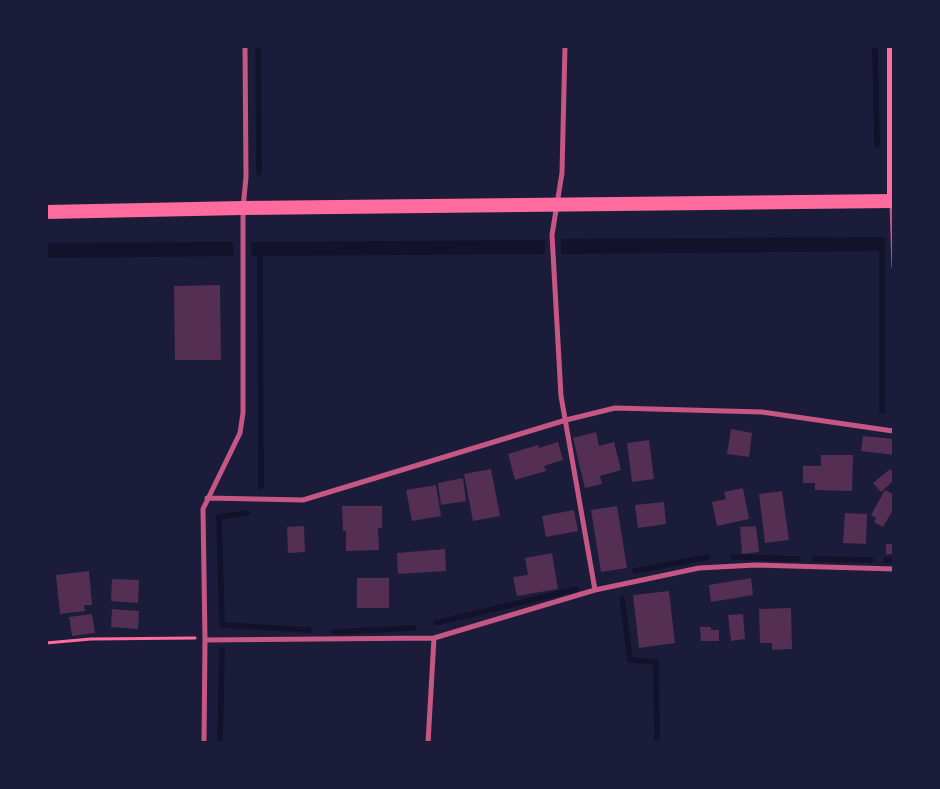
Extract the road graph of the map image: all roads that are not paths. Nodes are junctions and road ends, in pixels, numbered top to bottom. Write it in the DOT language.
graph roads {
  1 [pos="244,46"];
  2 [pos="565,46"];
  3 [pos="892,46"];
  4 [pos="893,201"];
  5 [pos="557,204"];
  6 [pos="243,208"];
  7 [pos="46,212"];
  8 [pos="894,267"];
  9 [pos="566,420"];
  10 [pos="894,431"];
  11 [pos="207,498"];
  12 [pos="894,569"];
  13 [pos="594,590"];
  14 [pos="434,638"];
  15 [pos="205,640"];
  16 [pos="204,743"];
  17 [pos="428,743"];
  1 -- 6 [label="street"];
  2 -- 5 [label="street"];
  3 -- 4 [label="main road"];
  4 -- 5 [label="highway"];
  4 -- 8 [label="street"];
  5 -- 6 [label="highway"];
  5 -- 9 [label="street"];
  6 -- 7 [label="highway"];
  6 -- 11 [label="street"];
  9 -- 10 [label="street"];
  9 -- 11 [label="street"];
  9 -- 13 [label="street"];
  11 -- 15 [label="street"];
  12 -- 13 [label="street"];
  13 -- 14 [label="street"];
  14 -- 15 [label="street"];
  14 -- 17 [label="street"];
  15 -- 16 [label="street"];
}
